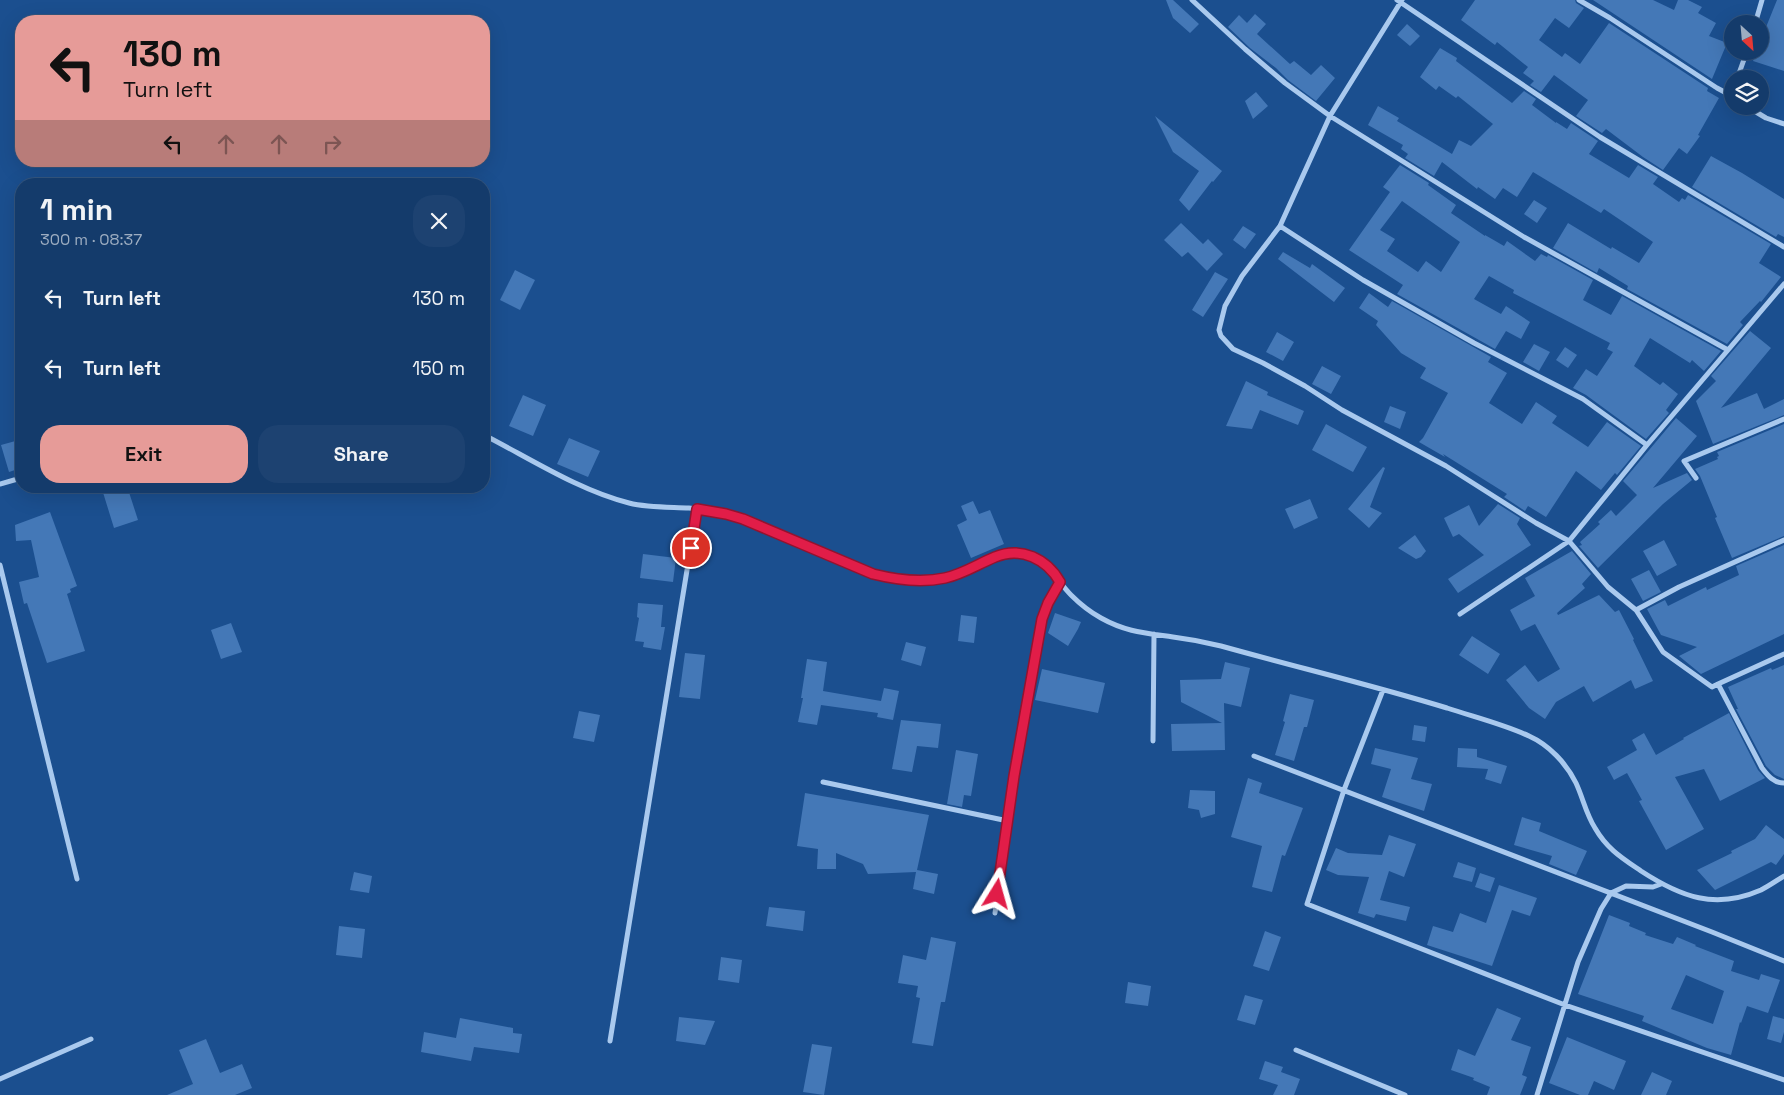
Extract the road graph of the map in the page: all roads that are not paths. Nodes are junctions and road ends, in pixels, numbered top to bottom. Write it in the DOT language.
graph roads {
  1 [pos="1192,0"];
  2 [pos="1579,0"];
  3 [pos="1762,0"];
  4 [pos="1400,1"];
  5 [pos="1758,15"];
  6 [pos="1724,91"];
  7 [pos="1761,115"];
  8 [pos="1330,116"];
  9 [pos="1784,124"];
  10 [pos="1280,226"];
  11 [pos="1784,247"];
  12 [pos="1784,284"];
  13 [pos="1728,350"];
  14 [pos="1784,419"];
  15 [pos="490,438"];
  16 [pos="1647,444"];
  17 [pos="1696,478"];
  18 [pos="15,480"];
  19 [pos="0,484"];
  20 [pos="697,509"];
  21 [pos="1784,540"];
  22 [pos="1569,541"];
  23 [pos="0,565"];
  24 [pos="1060,582"];
  25 [pos="1636,610"];
  26 [pos="1460,614"];
  27 [pos="1154,634"];
  28 [pos="1784,654"];
  29 [pos="1718,684"];
  30 [pos="1383,690"];
  31 [pos="1153,741"];
  32 [pos="1254,756"];
  33 [pos="823,782"];
  34 [pos="1784,782"];
  35 [pos="1344,790"];
  36 [pos="1008,820"];
  37 [pos="1784,876"];
  38 [pos="78,879"];
  39 [pos="1661,884"];
  40 [pos="1611,893"];
  41 [pos="995,913"];
  42 [pos="1784,961"];
  43 [pos="1565,1005"];
  44 [pos="91,1039"];
  45 [pos="610,1042"];
  46 [pos="1296,1050"];
  47 [pos="0,1079"];
  48 [pos="1784,1080"];
  49 [pos="1405,1095"];
  50 [pos="1537,1095"];
  1 -- 8 [label="street"];
  2 -- 6 [label="street"];
  3 -- 5 [label="street"];
  4 -- 8 [label="street"];
  4 -- 11 [label="street"];
  7 -- 9 [label="street"];
  8 -- 10 [label="street"];
  8 -- 13 [label="street"];
  10 -- 16 [label="street"];
  10 -- 22 [label="street"];
  12 -- 13 [label="street"];
  13 -- 16 [label="street"];
  14 -- 17 [label="street"];
  15 -- 20 [label="street"];
  16 -- 22 [label="street"];
  18 -- 19 [label="street"];
  20 -- 24 [label="street"];
  20 -- 45 [label="street"];
  21 -- 25 [label="street"];
  22 -- 25 [label="street"];
  22 -- 26 [label="street"];
  23 -- 38 [label="street"];
  24 -- 27 [label="street"];
  24 -- 36 [label="street"];
  25 -- 29 [label="street"];
  27 -- 30 [label="street"];
  27 -- 31 [label="street"];
  28 -- 29 [label="street"];
  29 -- 34 [label="street"];
  30 -- 35 [label="street"];
  30 -- 39 [label="street"];
  32 -- 35 [label="street"];
  33 -- 36 [label="street"];
  35 -- 40 [label="street"];
  35 -- 43 [label="street"];
  36 -- 41 [label="street"];
  37 -- 39 [label="street"];
  39 -- 40 [label="street"];
  40 -- 42 [label="street"];
  40 -- 43 [label="street"];
  43 -- 48 [label="street"];
  43 -- 50 [label="street"];
  44 -- 47 [label="street"];
  46 -- 49 [label="street"];
}
